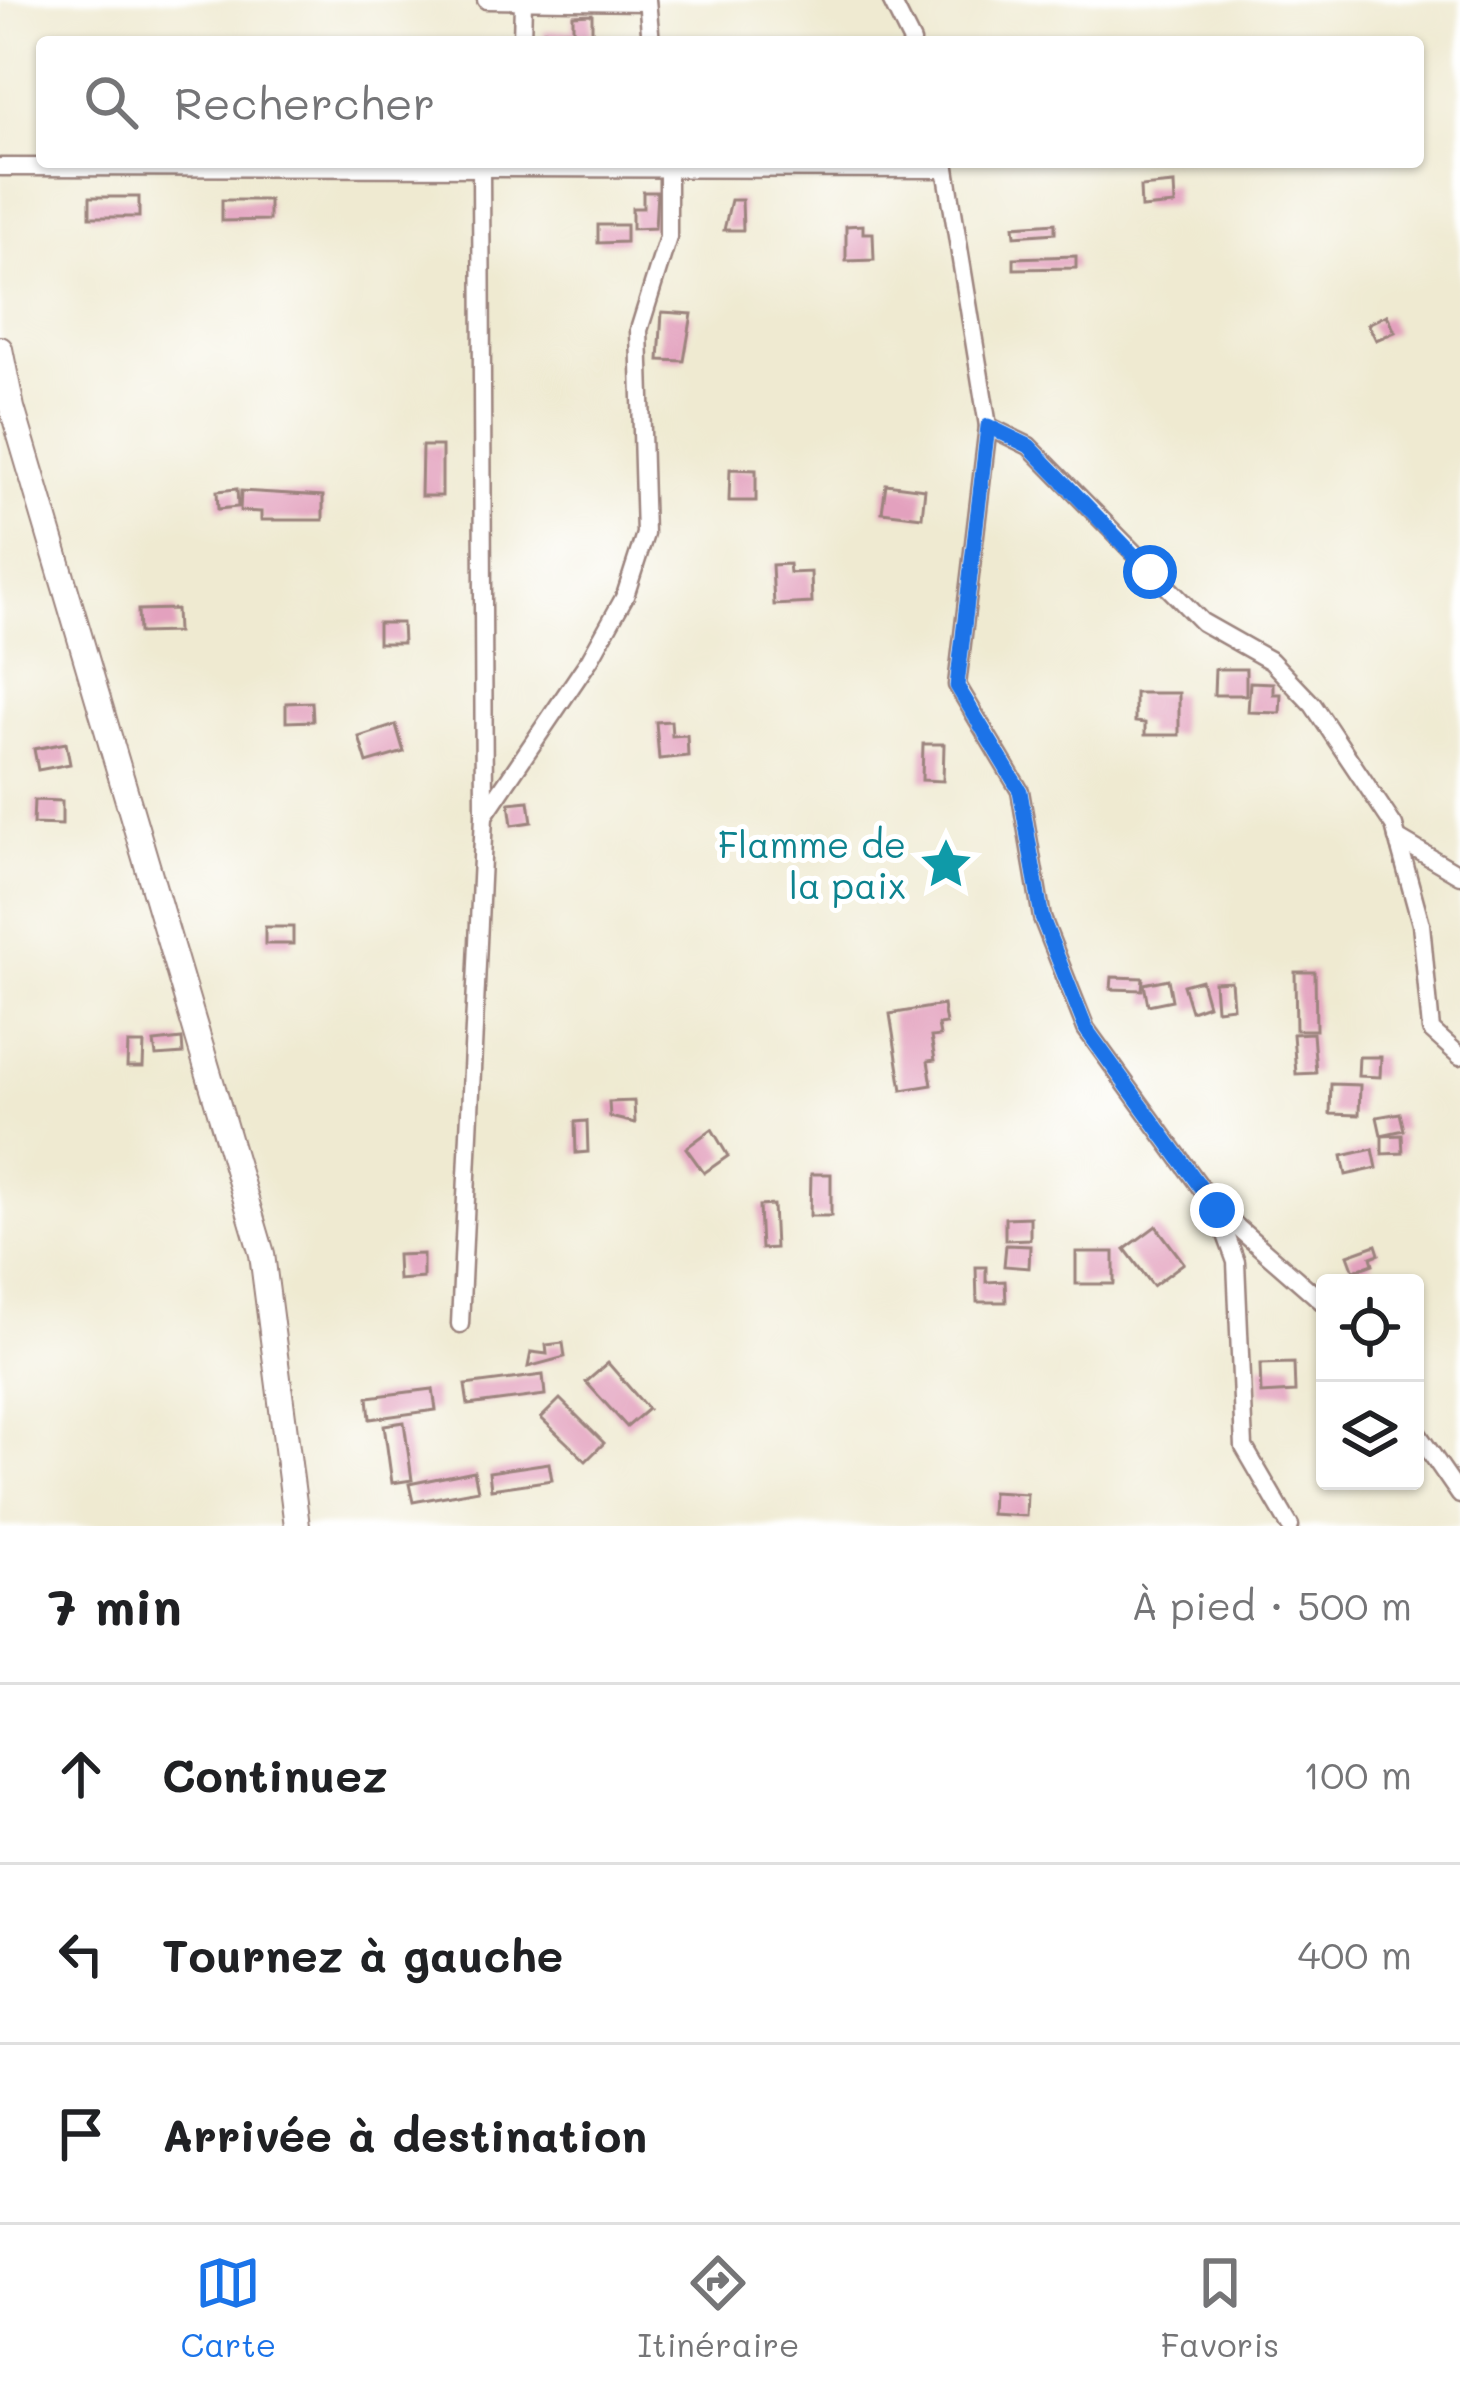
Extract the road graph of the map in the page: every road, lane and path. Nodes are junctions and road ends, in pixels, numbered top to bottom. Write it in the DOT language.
graph roads {
  1 [pos="486,0"];
  2 [pos="523,0"];
  3 [pos="891,0"];
  4 [pos="646,1"];
  5 [pos="523,36"];
  6 [pos="650,36"];
  7 [pos="909,36"];
  8 [pos="0,167"];
  9 [pos="36,167"];
  10 [pos="481,168"];
  11 [pos="669,168"];
  12 [pos="946,168"];
  13 [pos="0,349"];
  14 [pos="988,426"];
  15 [pos="484,817"];
  16 [pos="1397,838"];
  17 [pos="1460,875"];
  18 [pos="1460,1056"];
  19 [pos="1217,1210"];
  20 [pos="1316,1296"];
  21 [pos="460,1324"];
  22 [pos="1424,1443"];
  23 [pos="1460,1496"];
  24 [pos="297,1526"];
  25 [pos="1290,1526"];
  1 -- 2 [label="street"];
  2 -- 4 [label="street"];
  2 -- 5 [label="street"];
  3 -- 7 [label="street"];
  4 -- 6 [label="street"];
  8 -- 9 [label="street"];
  10 -- 15 [label="street"];
  11 -- 15 [label="street"];
  12 -- 14 [label="street"];
  13 -- 24 [label="main road"];
  14 -- 16 [label="street"];
  14 -- 19 [label="street"];
  15 -- 21 [label="street"];
  16 -- 17 [label="street"];
  16 -- 18 [label="street"];
  19 -- 20 [label="street"];
  19 -- 25 [label="street"];
  22 -- 23 [label="street"];
}
